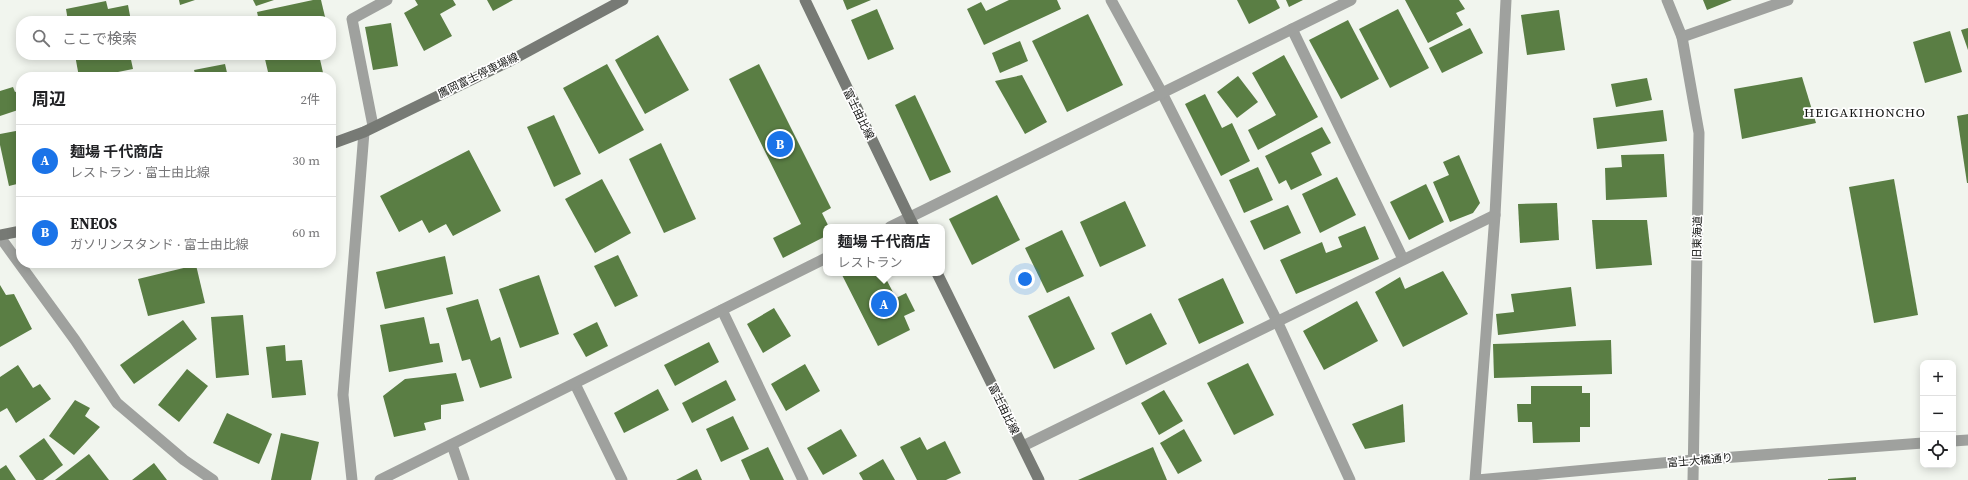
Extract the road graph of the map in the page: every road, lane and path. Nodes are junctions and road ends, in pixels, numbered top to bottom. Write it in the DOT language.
graph roads {
  1 [pos="387,0"];
  2 [pos="623,0"];
  3 [pos="805,0"];
  4 [pos="1111,0"];
  5 [pos="1351,0"];
  6 [pos="1506,0"];
  7 [pos="1667,0"];
  8 [pos="1788,0"];
  9 [pos="1292,29"];
  10 [pos="1682,37"];
  11 [pos="1162,92"];
  12 [pos="368,129"];
  13 [pos="336,142"];
  14 [pos="1495,215"];
  15 [pos="912,222"];
  16 [pos="16,232"];
  17 [pos="0,236"];
  18 [pos="16,258"];
  19 [pos="1403,259"];
  20 [pos="823,260"];
  21 [pos="23,268"];
  22 [pos="938,276"];
  23 [pos="722,310"];
  24 [pos="1277,321"];
  25 [pos="575,384"];
  26 [pos="1968,440"];
  27 [pos="1956,441"];
  28 [pos="1920,443"];
  29 [pos="452,445"];
  30 [pos="1022,446"];
  31 [pos="1694,460"];
  32 [pos="213,480"];
  33 [pos="352,480"];
  34 [pos="380,480"];
  35 [pos="464,480"];
  36 [pos="622,480"];
  37 [pos="803,480"];
  38 [pos="1039,480"];
  39 [pos="1350,480"];
  40 [pos="1476,480"];
  41 [pos="1693,480"];
  1 -- 12 [label="street"];
  2 -- 12 [label="main road, 鷹岡富士停車場線"];
  3 -- 15 [label="main road, 富士由比線"];
  4 -- 11 [label="street"];
  5 -- 9 [label="street"];
  6 -- 14 [label="street"];
  7 -- 10 [label="street, 旧東海道"];
  8 -- 10 [label="street"];
  9 -- 11 [label="street"];
  9 -- 19 [label="street"];
  10 -- 31 [label="street, 旧東海道"];
  11 -- 15 [label="street"];
  11 -- 24 [label="street"];
  12 -- 13 [label="main road, 鷹岡富士停車場線"];
  12 -- 33 [label="street"];
  14 -- 19 [label="street"];
  14 -- 40 [label="street"];
  16 -- 17 [label="main road"];
  17 -- 18 [label="street"];
  19 -- 24 [label="street"];
  20 -- 23 [label="street"];
  21 -- 32 [label="street"];
  22 -- 30 [label="main road, 富士由比線"];
  23 -- 25 [label="street"];
  23 -- 37 [label="street"];
  24 -- 30 [label="street"];
  24 -- 39 [label="street"];
  25 -- 29 [label="street"];
  25 -- 36 [label="street"];
  26 -- 27 [label="street"];
  28 -- 31 [label="street, 富士大橋通り"];
  29 -- 34 [label="street"];
  29 -- 35 [label="street"];
  30 -- 38 [label="main road, 富士由比線"];
  31 -- 40 [label="street, 富士大橋通り"];
  31 -- 41 [label="street, 旧東海道"];
}
